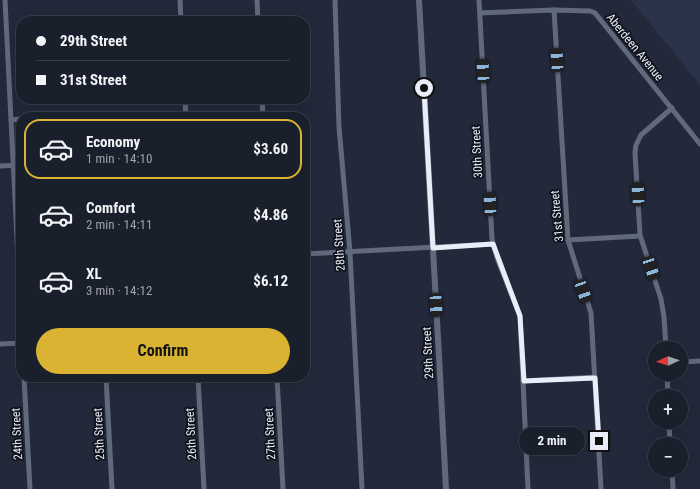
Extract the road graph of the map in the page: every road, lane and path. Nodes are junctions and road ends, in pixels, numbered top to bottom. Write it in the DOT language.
graph roads {
  1 [pos="5,0"];
  2 [pos="180,0"];
  3 [pos="257,0"];
  4 [pos="335,0"];
  5 [pos="419,0"];
  6 [pos="479,0"];
  7 [pos="554,10"];
  8 [pos="480,14"];
  9 [pos="181,16"];
  10 [pos="258,16"];
  11 [pos="672,108"];
  12 [pos="11,120"];
  13 [pos="16,120"];
  14 [pos="700,144"];
  15 [pos="13,165"];
  16 [pos="0,166"];
  17 [pos="16,223"];
  18 [pos="640,236"];
  19 [pos="568,240"];
  20 [pos="493,244"];
  21 [pos="433,248"];
  22 [pos="350,252"];
  23 [pos="310,254"];
  24 [pos="666,341"];
  25 [pos="16,343"];
  26 [pos="0,344"];
  27 [pos="700,361"];
  28 [pos="688,362"];
  29 [pos="595,378"];
  30 [pos="524,381"];
  31 [pos="24,382"];
  32 [pos="106,382"];
  33 [pos="198,382"];
  34 [pos="277,382"];
  35 [pos="672,477"];
  36 [pos="30,489"];
  37 [pos="112,489"];
  38 [pos="204,489"];
  39 [pos="283,489"];
  40 [pos="362,489"];
  41 [pos="446,489"];
  42 [pos="528,489"];
  43 [pos="601,489"];
  44 [pos="673,489"];
  1 -- 12 [label="street"];
  2 -- 9 [label="street"];
  3 -- 10 [label="street"];
  4 -- 22 [label="street, 28th Street"];
  5 -- 21 [label="street, 29th Street"];
  6 -- 8 [label="street, 30th Street"];
  7 -- 8 [label="street, Aberdeen Avenue"];
  7 -- 11 [label="street, Aberdeen Avenue"];
  7 -- 19 [label="street, 31st Street"];
  8 -- 20 [label="street, 30th Street"];
  11 -- 14 [label="street, Aberdeen Avenue"];
  11 -- 18 [label="street"];
  12 -- 13 [label="street"];
  12 -- 15 [label="street"];
  15 -- 16 [label="street"];
  15 -- 17 [label="street"];
  18 -- 19 [label="street"];
  18 -- 24 [label="street"];
  19 -- 29 [label="street, 31st Street"];
  20 -- 21 [label="street"];
  20 -- 30 [label="street, 30th Street"];
  21 -- 22 [label="street"];
  21 -- 41 [label="street, 29th Street"];
  22 -- 23 [label="street"];
  22 -- 40 [label="street, 28th Street"];
  25 -- 26 [label="street"];
  27 -- 28 [label="street"];
  29 -- 30 [label="street"];
  29 -- 43 [label="street, 31st Street"];
  30 -- 42 [label="street, 30th Street"];
  31 -- 36 [label="street, 24th Street"];
  32 -- 37 [label="street, 25th Street"];
  33 -- 38 [label="street, 26th Street"];
  34 -- 39 [label="street, 27th Street"];
  35 -- 44 [label="street"];
}
